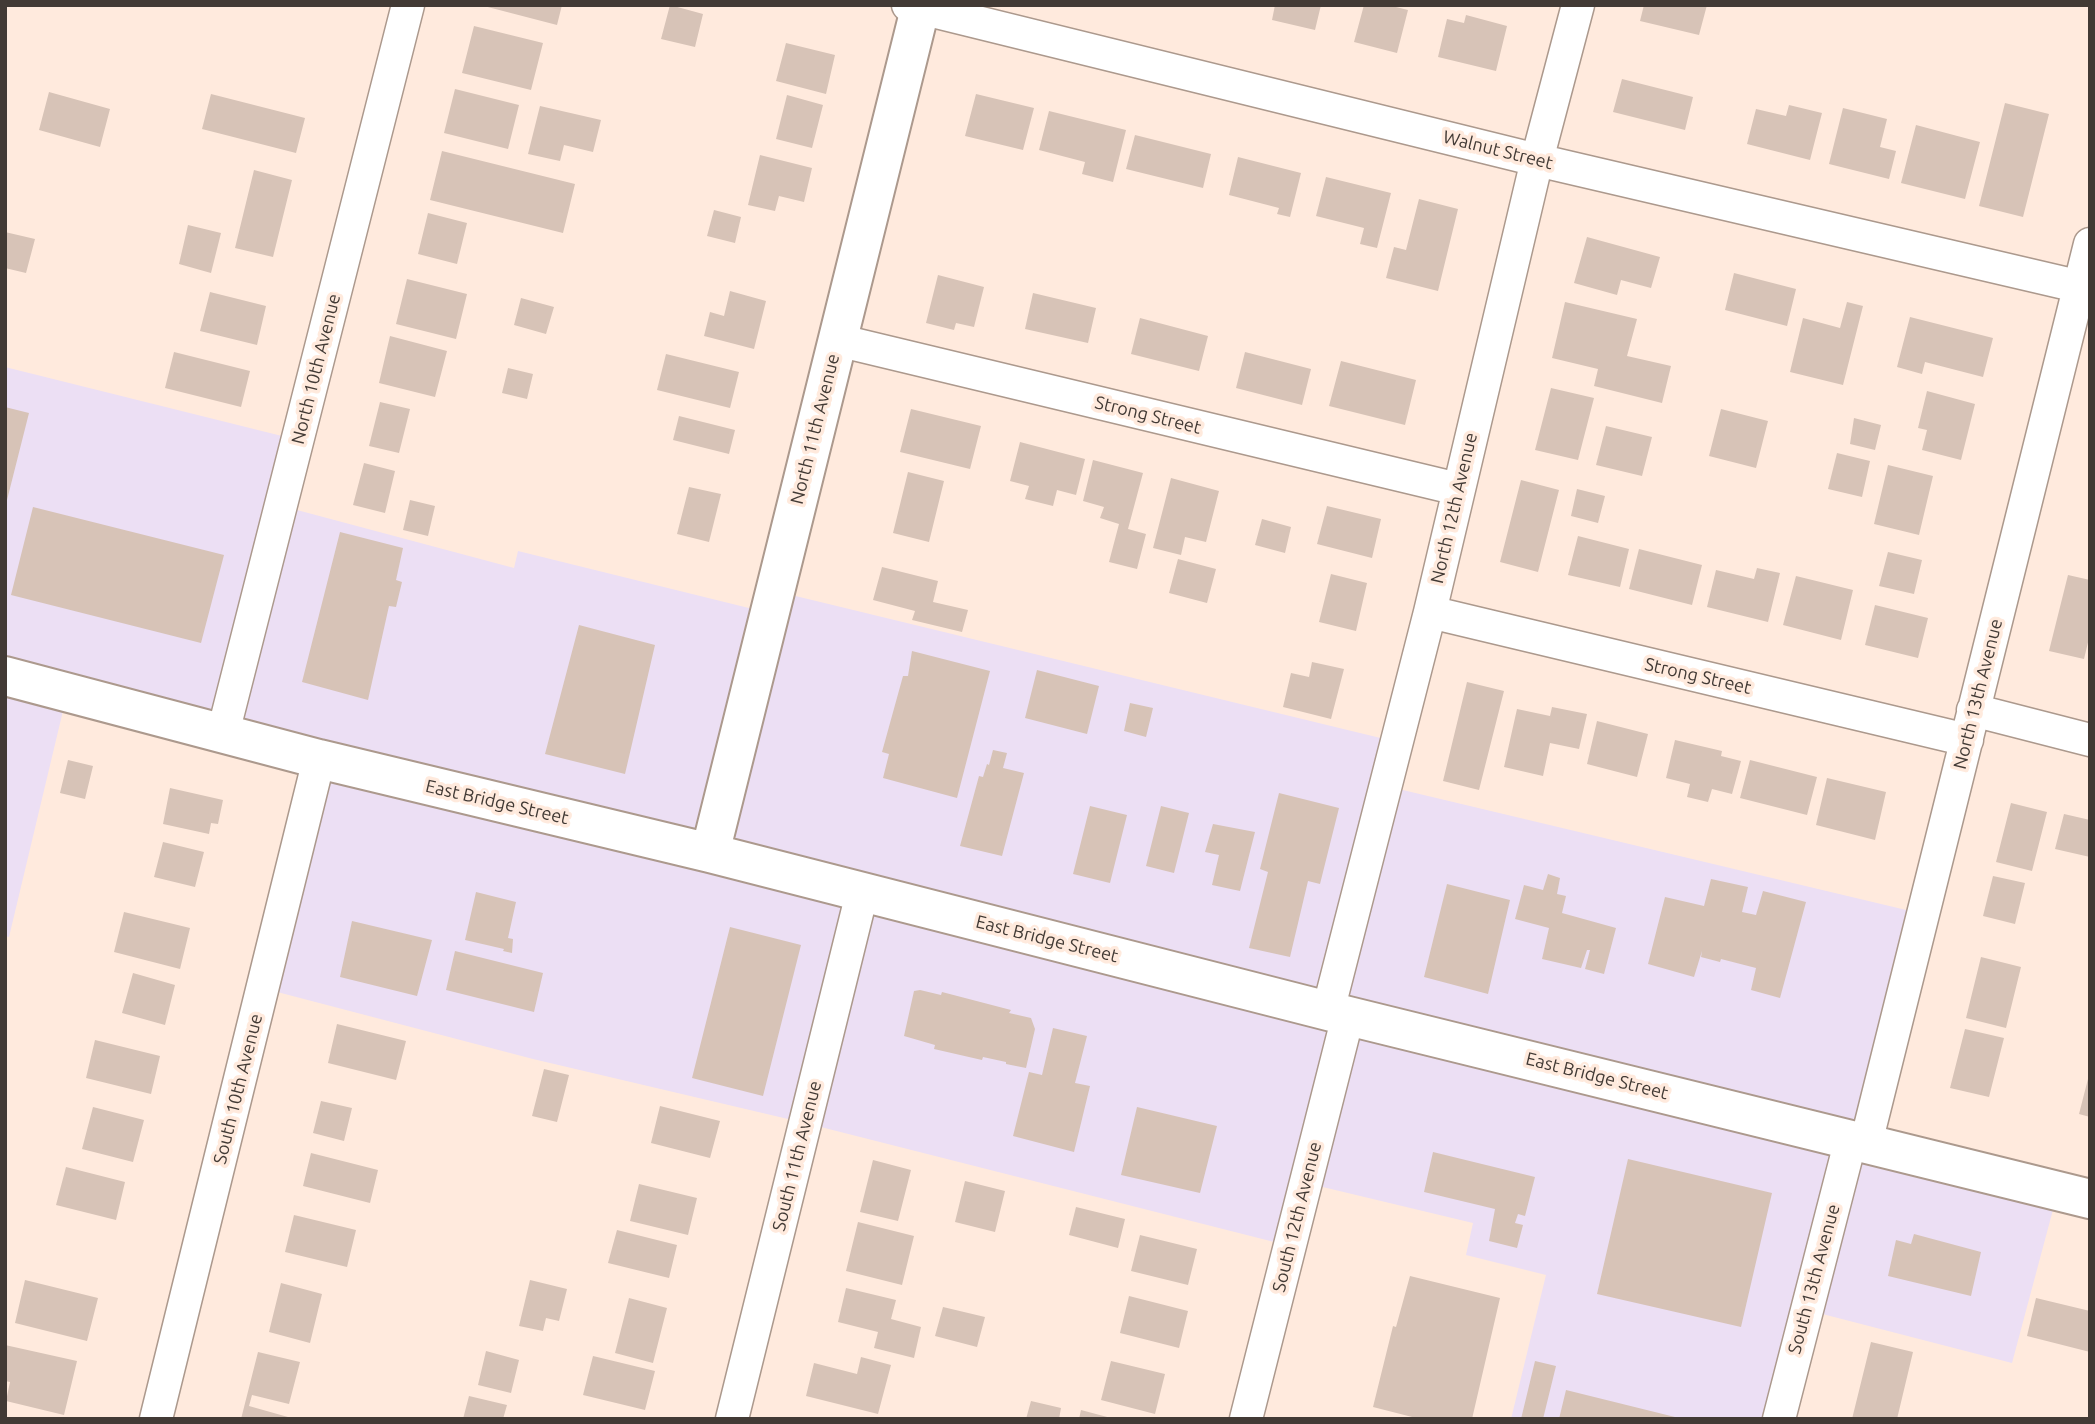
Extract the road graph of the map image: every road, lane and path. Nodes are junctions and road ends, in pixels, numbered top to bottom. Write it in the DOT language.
graph roads {
  1 [pos="408,5"];
  2 [pos="1578,5"];
  3 [pos="916,6"];
  4 [pos="1537,160"];
  5 [pos="2090,244"];
  6 [pos="2084,287"];
  7 [pos="837,340"];
  8 [pos="1458,489"];
  9 [pos="1430,612"];
  10 [pos="5,676"];
  11 [pos="1973,710"];
  12 [pos="223,733"];
  13 [pos="1967,740"];
  14 [pos="2090,740"];
  15 [pos="319,759"];
  16 [pos="710,853"];
  17 [pos="862,892"];
  18 [pos="1338,1013"];
  19 [pos="1858,1141"];
  20 [pos="2090,1199"];
  21 [pos="156,1419"];
  22 [pos="732,1419"];
  23 [pos="1246,1419"];
  24 [pos="1779,1419"];
  1 -- 12 [label="street, North 10th Avenue"];
  2 -- 4 [label="street, North 12th Avenue"];
  3 -- 4 [label="street, Walnut Street"];
  3 -- 7 [label="main road, North 11th Avenue"];
  4 -- 6 [label="street, Walnut Street"];
  4 -- 8 [label="street, North 12th Avenue"];
  5 -- 6 [label="street, North 13th Avenue"];
  6 -- 11 [label="street, North 13th Avenue"];
  7 -- 8 [label="street, Strong Street"];
  7 -- 16 [label="main road, North 11th Avenue"];
  8 -- 9 [label="street, North 12th Avenue"];
  9 -- 13 [label="street, Strong Street"];
  9 -- 18 [label="street, North 12th Avenue"];
  10 -- 12 [label="main road, East Bridge Street"];
  11 -- 13 [label="street, North 13th Avenue"];
  11 -- 14 [label="street"];
  12 -- 15 [label="main road, East Bridge Street"];
  13 -- 19 [label="street, North 13th Avenue"];
  15 -- 16 [label="main road, East Bridge Street"];
  15 -- 21 [label="street, South 10th Avenue"];
  16 -- 17 [label="main road, East Bridge Street"];
  17 -- 18 [label="main road, East Bridge Street"];
  17 -- 22 [label="street, South 11th Avenue"];
  18 -- 19 [label="main road, East Bridge Street"];
  18 -- 23 [label="street, South 12th Avenue"];
  19 -- 20 [label="main road, East Bridge Street"];
  19 -- 24 [label="street, South 13th Avenue"];
}
